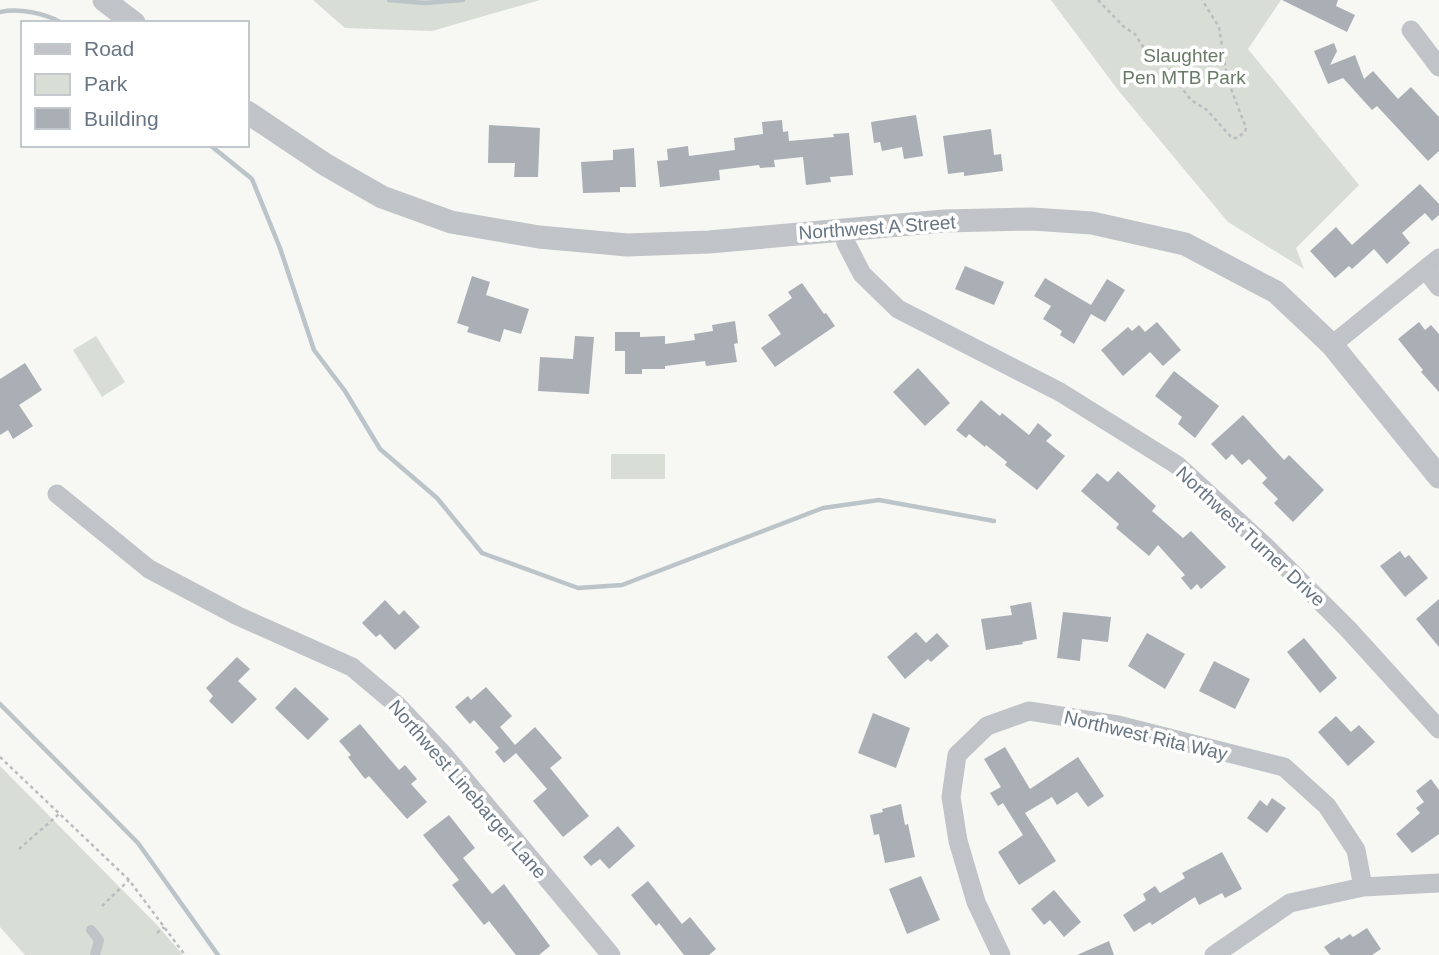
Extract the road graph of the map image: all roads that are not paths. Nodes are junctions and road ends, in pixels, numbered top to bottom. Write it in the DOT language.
graph roads {
  1 [pos="104,0"];
  2 [pos="131,21"];
  3 [pos="1411,30"];
  4 [pos="1439,67"];
  5 [pos="248,113"];
  6 [pos="843,229"];
  7 [pos="1432,264"];
  8 [pos="1439,287"];
  9 [pos="1332,345"];
  10 [pos="1439,477"];
  11 [pos="57,494"];
  12 [pos="1439,729"];
  13 [pos="1439,883"];
  14 [pos="1363,887"];
  15 [pos="91,930"];
  16 [pos="95,955"];
  17 [pos="611,955"];
  18 [pos="1001,955"];
  19 [pos="1214,955"];
  1 -- 2 [label="street"];
  3 -- 4 [label="street"];
  5 -- 6 [label="street, Northwest A Street"];
  6 -- 9 [label="street, Northwest A Street"];
  6 -- 12 [label="street, Northwest Turner Drive"];
  7 -- 8 [label="street"];
  7 -- 9 [label="street"];
  9 -- 10 [label="street, Northwest A Street"];
  11 -- 17 [label="street, Northwest Linebarger Lane"];
  13 -- 14 [label="street"];
  14 -- 18 [label="street, Northwest Rita Way"];
  14 -- 19 [label="street"];
  15 -- 16 [label="lane"];
}
